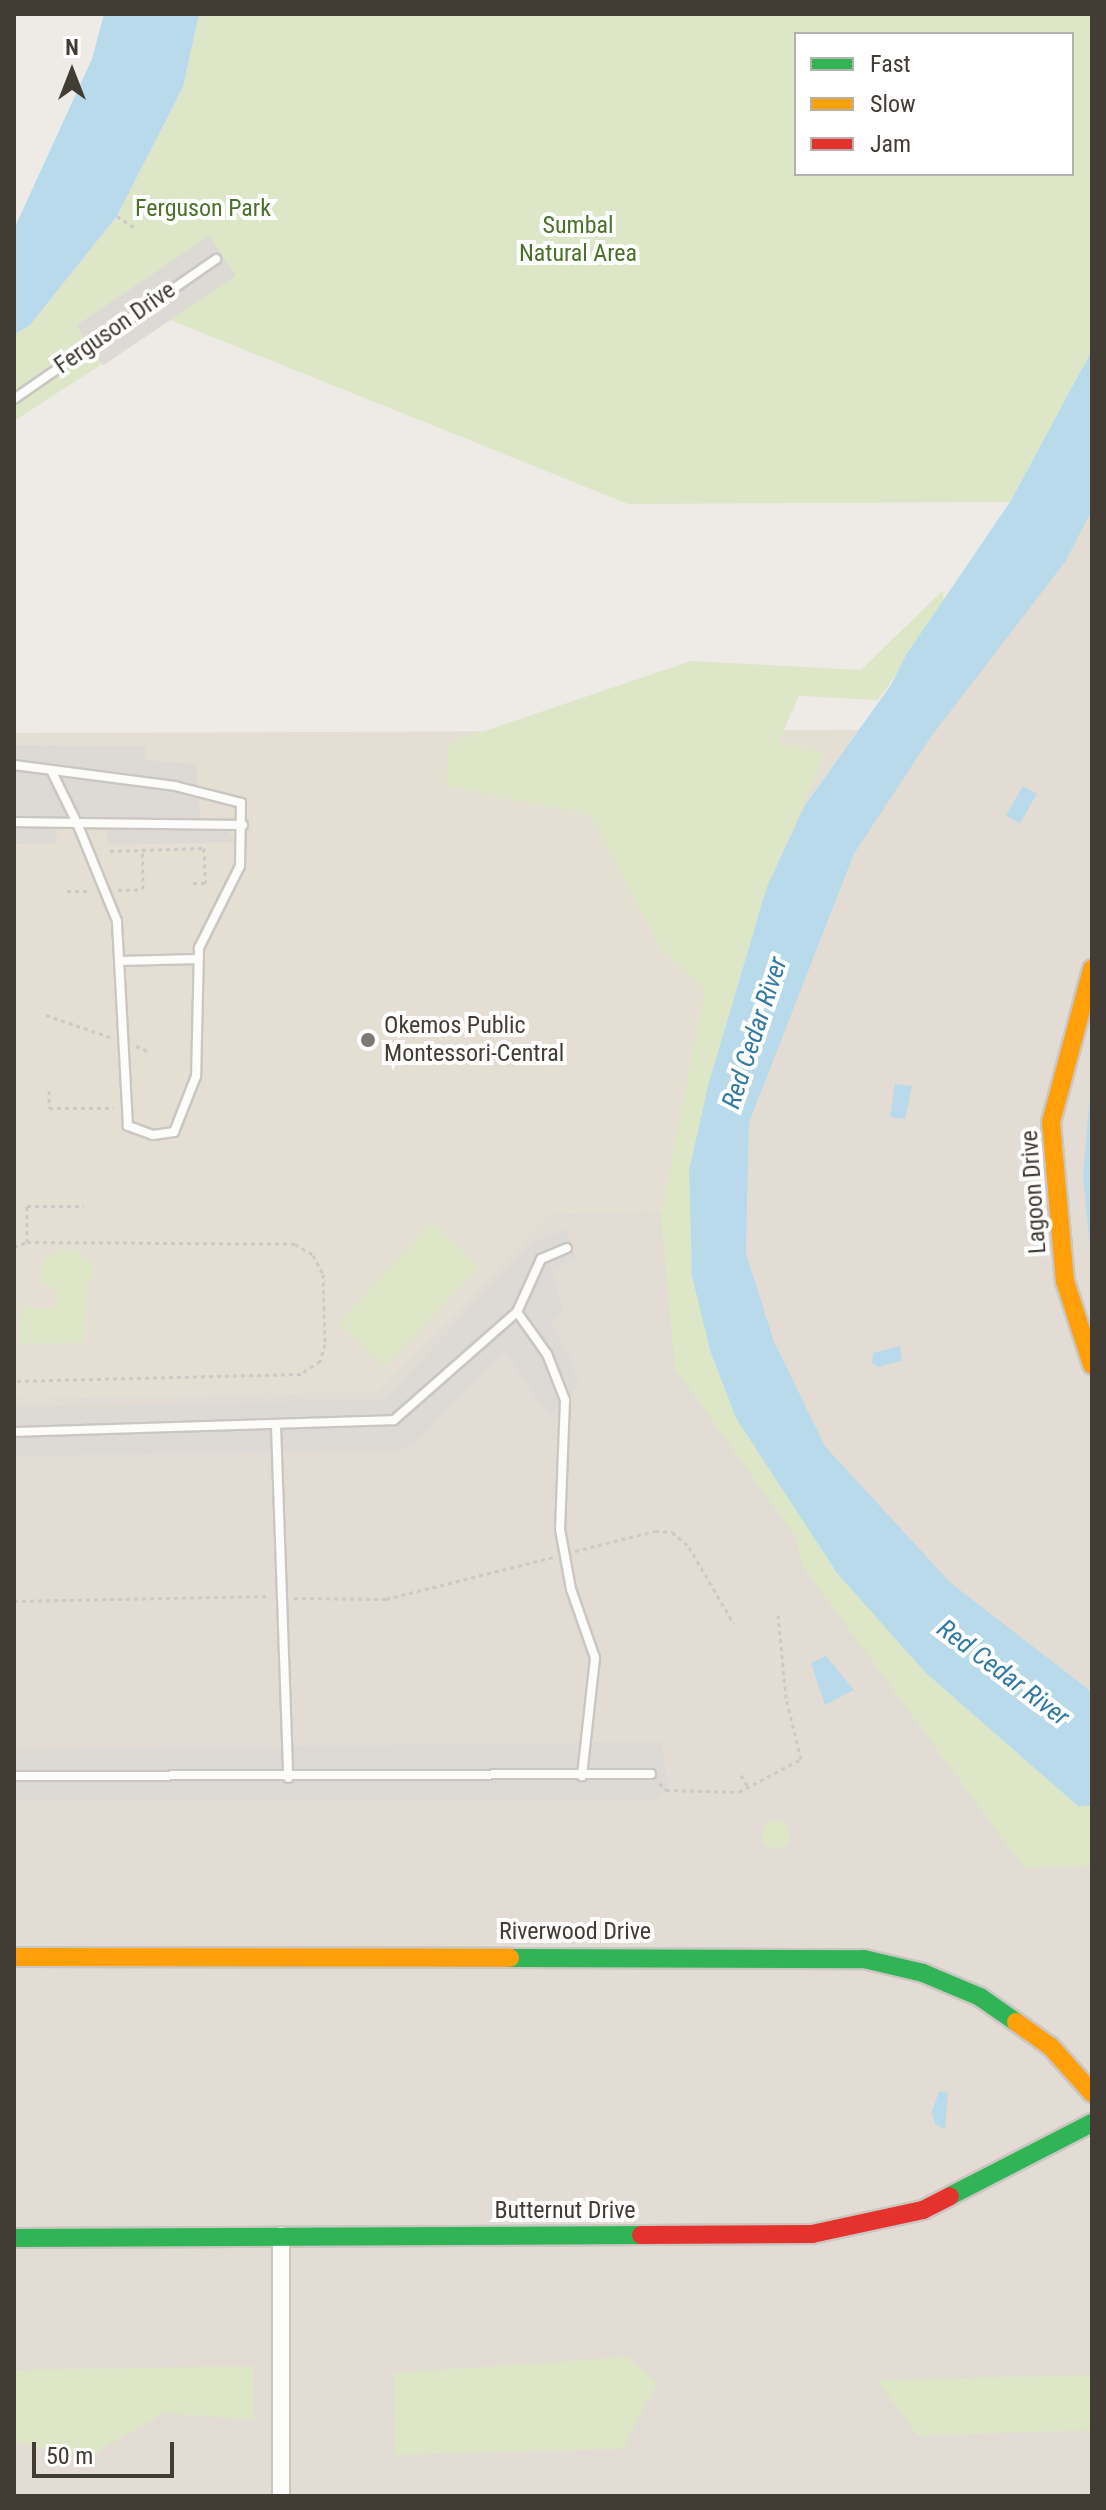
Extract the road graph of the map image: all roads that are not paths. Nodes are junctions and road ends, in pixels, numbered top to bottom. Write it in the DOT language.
graph roads {
  1 [pos="216,259"];
  2 [pos="14,399"];
  3 [pos="14,765"];
  4 [pos="52,772"];
  5 [pos="14,822"];
  6 [pos="77,823"];
  7 [pos="243,825"];
  8 [pos="198,959"];
  9 [pos="119,961"];
  10 [pos="1092,969"];
  11 [pos="567,1248"];
  12 [pos="517,1312"];
  13 [pos="1092,1365"];
  14 [pos="276,1426"];
  15 [pos="14,1432"];
  16 [pos="651,1774"];
  17 [pos="14,1776"];
  18 [pos="582,1776"];
  19 [pos="288,1778"];
  20 [pos="14,1957"];
  21 [pos="1092,2093"];
  22 [pos="1092,2123"];
  23 [pos="281,2235"];
  24 [pos="14,2238"];
  25 [pos="281,2496"];
  1 -- 2 [label="lane, Ferguson Drive"];
  3 -- 4 [label="lane"];
  4 -- 6 [label="lane"];
  4 -- 7 [label="lane"];
  5 -- 6 [label="lane"];
  6 -- 7 [label="lane"];
  6 -- 9 [label="lane"];
  7 -- 8 [label="lane"];
  8 -- 9 [label="lane"];
  8 -- 9 [label="lane"];
  10 -- 13 [label="street, Lagoon Drive"];
  11 -- 12 [label="lane"];
  12 -- 14 [label="lane"];
  12 -- 18 [label="lane"];
  14 -- 15 [label="lane"];
  14 -- 19 [label="lane"];
  16 -- 18 [label="lane"];
  17 -- 19 [label="lane"];
  18 -- 19 [label="lane"];
  20 -- 21 [label="street, Riverwood Drive"];
  22 -- 23 [label="street, Butternut Drive"];
  23 -- 24 [label="street, Butternut Drive"];
  23 -- 25 [label="street"];
}
